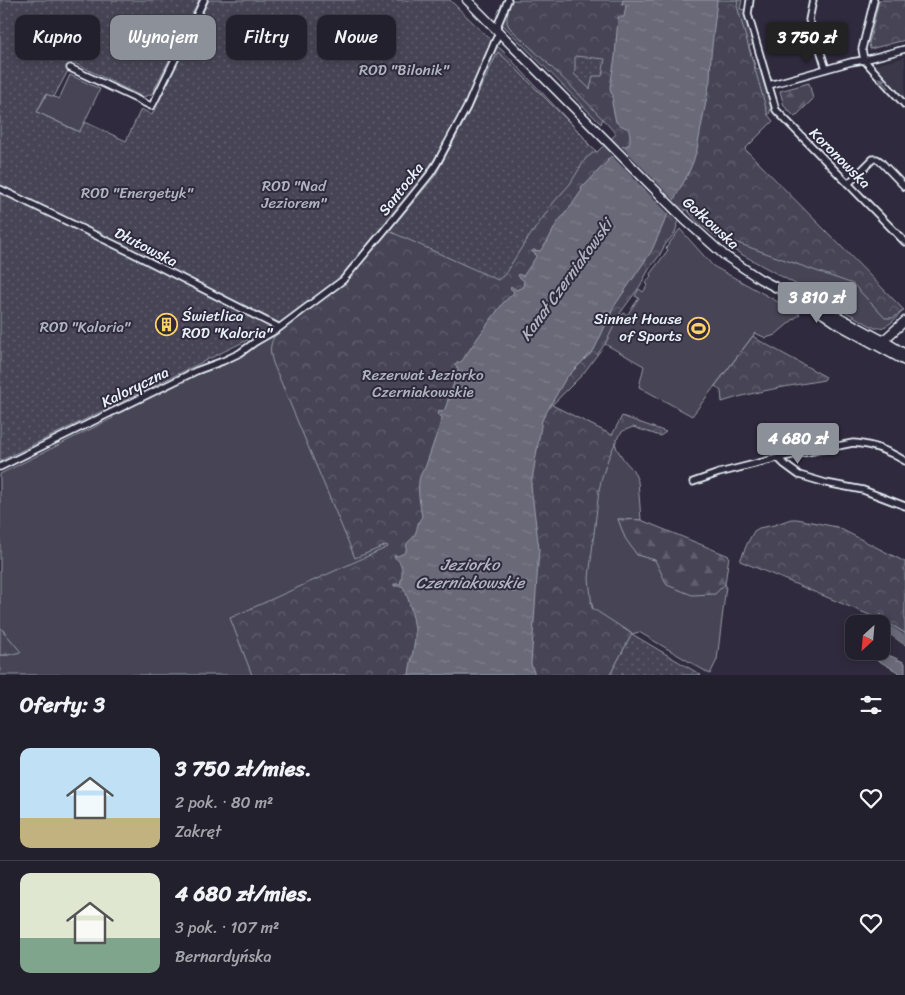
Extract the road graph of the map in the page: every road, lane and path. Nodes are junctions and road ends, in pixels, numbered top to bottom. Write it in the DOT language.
graph roads {
  1 [pos="204,0"];
  2 [pos="468,0"];
  3 [pos="508,0"];
  4 [pos="750,0"];
  5 [pos="814,0"];
  6 [pos="874,0"];
  7 [pos="497,30"];
  8 [pos="905,49"];
  9 [pos="864,60"];
  10 [pos="70,68"];
  11 [pos="826,69"];
  12 [pos="769,85"];
  13 [pos="905,105"];
  14 [pos="848,184"];
  15 [pos="905,188"];
  16 [pos="0,189"];
  17 [pos="904,238"];
  18 [pos="905,321"];
  19 [pos="279,328"];
  20 [pos="883,344"];
  21 [pos="905,354"];
  22 [pos="905,361"];
  23 [pos="778,458"];
  24 [pos="905,461"];
  25 [pos="0,467"];
  26 [pos="693,482"];
  27 [pos="905,506"];
  1 -- 10 [label="street"];
  2 -- 7 [label="street, Gołkowska"];
  3 -- 7 [label="street, Santocka"];
  4 -- 12 [label="street, Koronowska"];
  5 -- 11 [label="street"];
  6 -- 9 [label="street"];
  7 -- 19 [label="street, Santocka"];
  7 -- 20 [label="street, Gołkowska"];
  8 -- 9 [label="street"];
  9 -- 11 [label="street"];
  13 -- 9 [label="street, one-way"];
  11 -- 12 [label="street"];
  12 -- 14 [label="street, Koronowska"];
  14 -- 15 [label="street"];
  14 -- 17 [label="street, Koronowska"];
  16 -- 19 [label="street, Dłutowska"];
  18 -- 20 [label="street"];
  19 -- 25 [label="street, Kaloryczna"];
  20 -- 21 [label="street, Gołkowska"];
  20 -- 22 [label="street, Gołkowska"];
  23 -- 24 [label="street"];
  23 -- 26 [label="street"];
  23 -- 27 [label="street"];
}
